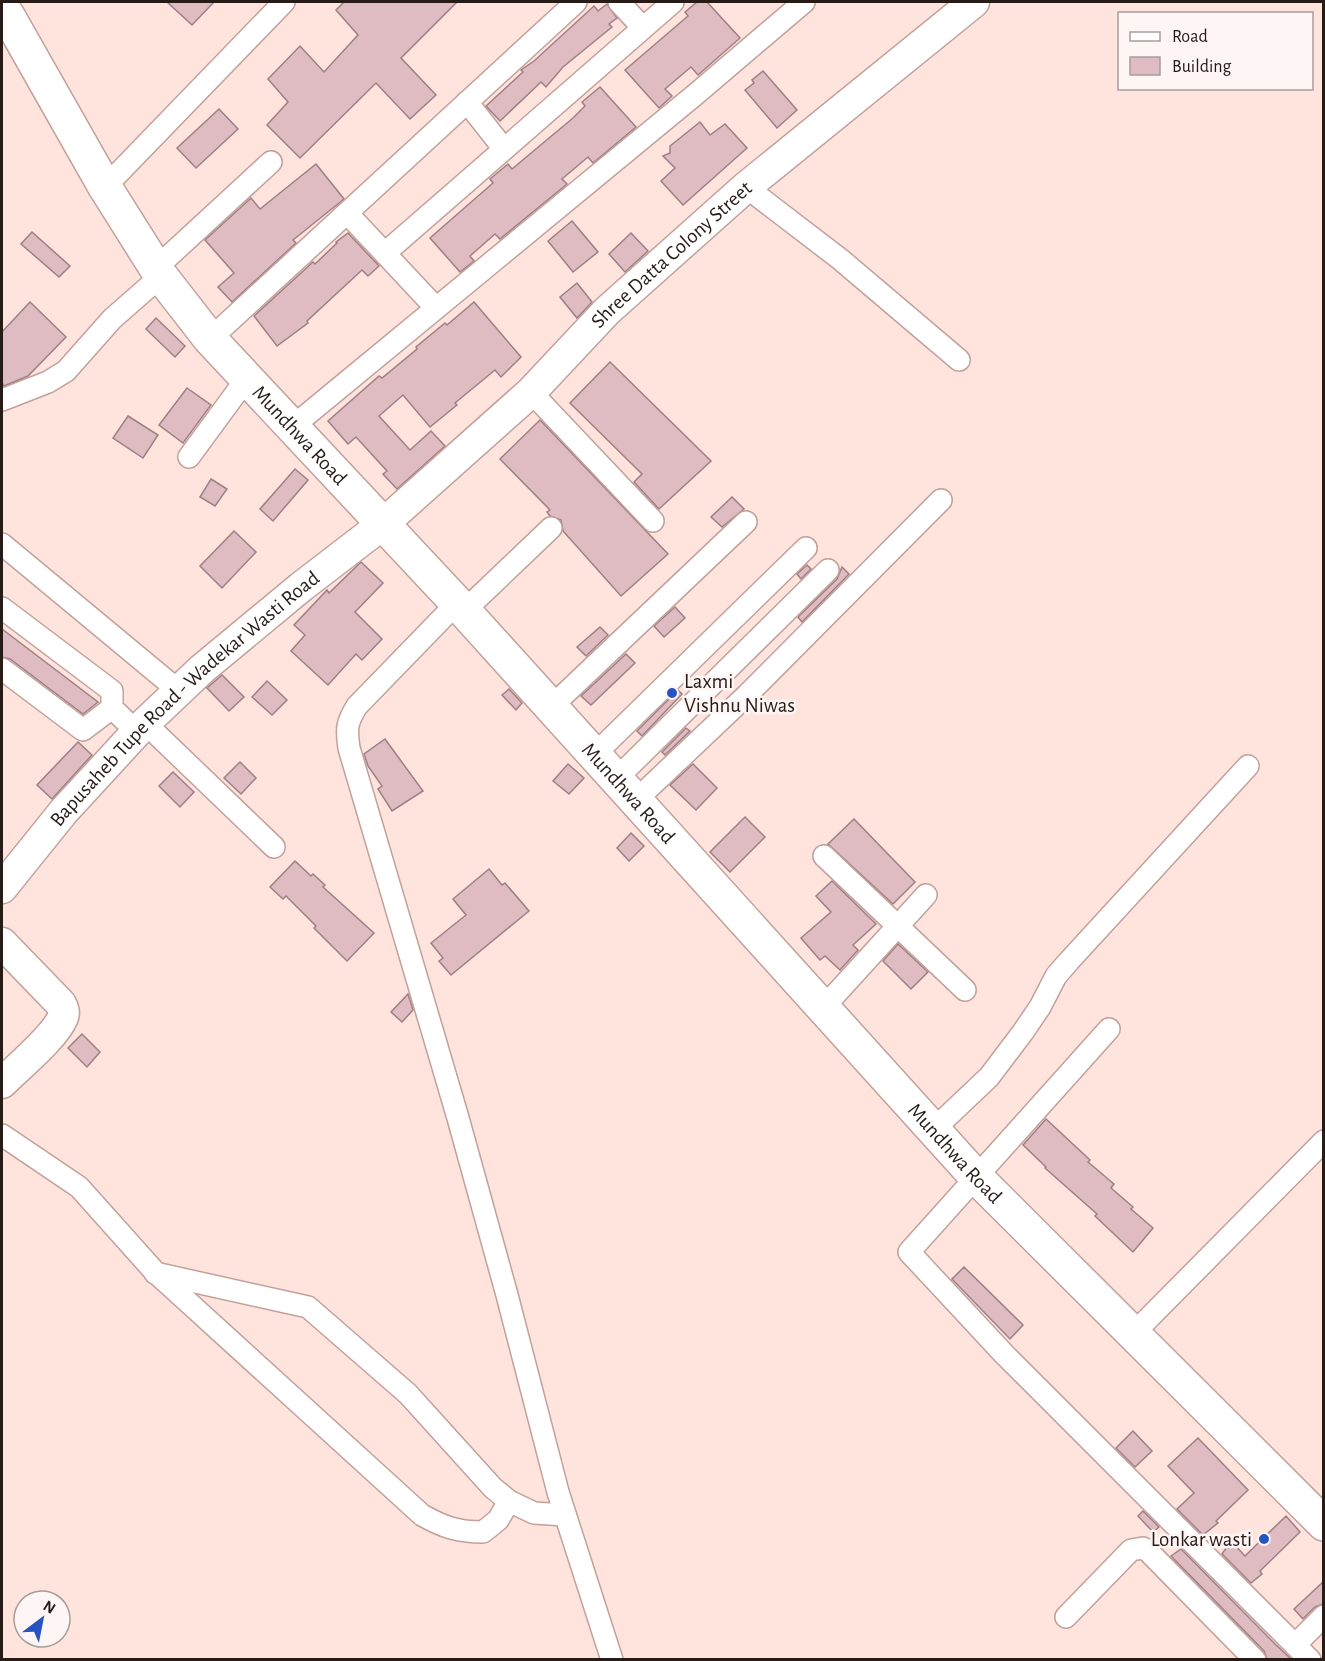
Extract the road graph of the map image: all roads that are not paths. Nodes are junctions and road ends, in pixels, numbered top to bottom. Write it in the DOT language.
graph roads {
  1 [pos="284,2"];
  2 [pos="576,2"];
  3 [pos="619,2"];
  4 [pos="673,2"];
  5 [pos="804,2"];
  6 [pos="975,2"];
  7 [pos="2,8"];
  8 [pos="643,28"];
  9 [pos="467,102"];
  10 [pos="504,149"];
  11 [pos="271,162"];
  12 [pos="105,187"];
  13 [pos="746,187"];
  14 [pos="346,213"];
  15 [pos="385,253"];
  16 [pos="158,272"];
  17 [pos="436,308"];
  18 [pos="210,339"];
  19 [pos="959,360"];
  20 [pos="247,378"];
  21 [pos="531,392"];
  22 [pos="2,400"];
  23 [pos="292,427"];
  24 [pos="189,457"];
  25 [pos="941,500"];
  26 [pos="653,521"];
  27 [pos="746,522"];
  28 [pos="383,524"];
  29 [pos="551,528"];
  30 [pos="2,544"];
  31 [pos="806,548"];
  32 [pos="828,570"];
  33 [pos="460,607"];
  34 [pos="2,608"];
  35 [pos="2,669"];
  36 [pos="179,691"];
  37 [pos="550,707"];
  38 [pos="112,708"];
  39 [pos="141,728"];
  40 [pos="594,755"];
  41 [pos="1248,766"];
  42 [pos="626,790"];
  43 [pos="274,846"];
  44 [pos="824,856"];
  45 [pos="2,888"];
  46 [pos="926,895"];
  47 [pos="897,927"];
  48 [pos="2,943"];
  49 [pos="965,990"];
  50 [pos="823,1008"];
  51 [pos="1109,1029"];
  52 [pos="2,1083"];
  53 [pos="933,1130"];
  54 [pos="2,1135"];
  55 [pos="1323,1141"];
  56 [pos="977,1178"];
  57 [pos="154,1272"];
  58 [pos="1132,1335"];
  59 [pos="509,1501"];
  60 [pos="565,1515"];
  61 [pos="1323,1524"];
  62 [pos="1323,1616"];
  63 [pos="1066,1617"];
  64 [pos="1302,1652"];
  65 [pos="612,1659"];
  66 [pos="1255,1659"];
  1 -- 12 [label="street"];
  2 -- 9 [label="street"];
  3 -- 8 [label="street"];
  4 -- 8 [label="street"];
  5 -- 17 [label="street"];
  6 -- 13 [label="street, Shree Datta Colony Street"];
  7 -- 12 [label="main road, Mundhwa Road"];
  8 -- 10 [label="street"];
  9 -- 10 [label="street"];
  9 -- 14 [label="street"];
  10 -- 15 [label="street"];
  11 -- 16 [label="street"];
  12 -- 16 [label="main road, Mundhwa Road"];
  13 -- 19 [label="street"];
  13 -- 21 [label="street, Shree Datta Colony Street"];
  14 -- 15 [label="street"];
  14 -- 18 [label="street"];
  15 -- 17 [label="street"];
  16 -- 18 [label="main road, Mundhwa Road"];
  16 -- 22 [label="street"];
  17 -- 23 [label="street"];
  18 -- 20 [label="main road, Mundhwa Road"];
  20 -- 23 [label="main road, Mundhwa Road"];
  20 -- 24 [label="street"];
  21 -- 26 [label="street"];
  21 -- 28 [label="street, Shree Datta Colony Street"];
  23 -- 28 [label="main road, Mundhwa Road"];
  25 -- 42 [label="street"];
  27 -- 37 [label="street"];
  28 -- 33 [label="main road, Mundhwa Road"];
  28 -- 36 [label="street, Bapusaheb Tupe Road - Wadekar Wasti Road"];
  29 -- 33 [label="street"];
  30 -- 36 [label="street"];
  31 -- 40 [label="street"];
  32 -- 42 [label="street"];
  33 -- 37 [label="main road, Mundhwa Road"];
  33 -- 60 [label="street"];
  34 -- 38 [label="street"];
  35 -- 38 [label="street"];
  36 -- 39 [label="street, Bapusaheb Tupe Road - Wadekar Wasti Road"];
  37 -- 40 [label="main road, Mundhwa Road"];
  38 -- 39 [label="street"];
  39 -- 43 [label="street"];
  39 -- 45 [label="street, Bapusaheb Tupe Road - Wadekar Wasti Road"];
  40 -- 42 [label="main road, Mundhwa Road"];
  41 -- 53 [label="street"];
  42 -- 50 [label="main road, Mundhwa Road"];
  44 -- 47 [label="street"];
  46 -- 47 [label="street"];
  47 -- 49 [label="street"];
  47 -- 50 [label="street"];
  48 -- 52 [label="street"];
  50 -- 53 [label="main road, Mundhwa Road"];
  51 -- 56 [label="street"];
  53 -- 56 [label="main road, Mundhwa Road"];
  54 -- 57 [label="street"];
  55 -- 58 [label="street"];
  56 -- 58 [label="main road, Mundhwa Road"];
  56 -- 64 [label="street"];
  57 -- 59 [label="street"];
  57 -- 59 [label="street"];
  58 -- 61 [label="main road, Mundhwa Road"];
  59 -- 60 [label="street"];
  60 -- 65 [label="street"];
  62 -- 64 [label="street"];
  63 -- 66 [label="street"];
}
